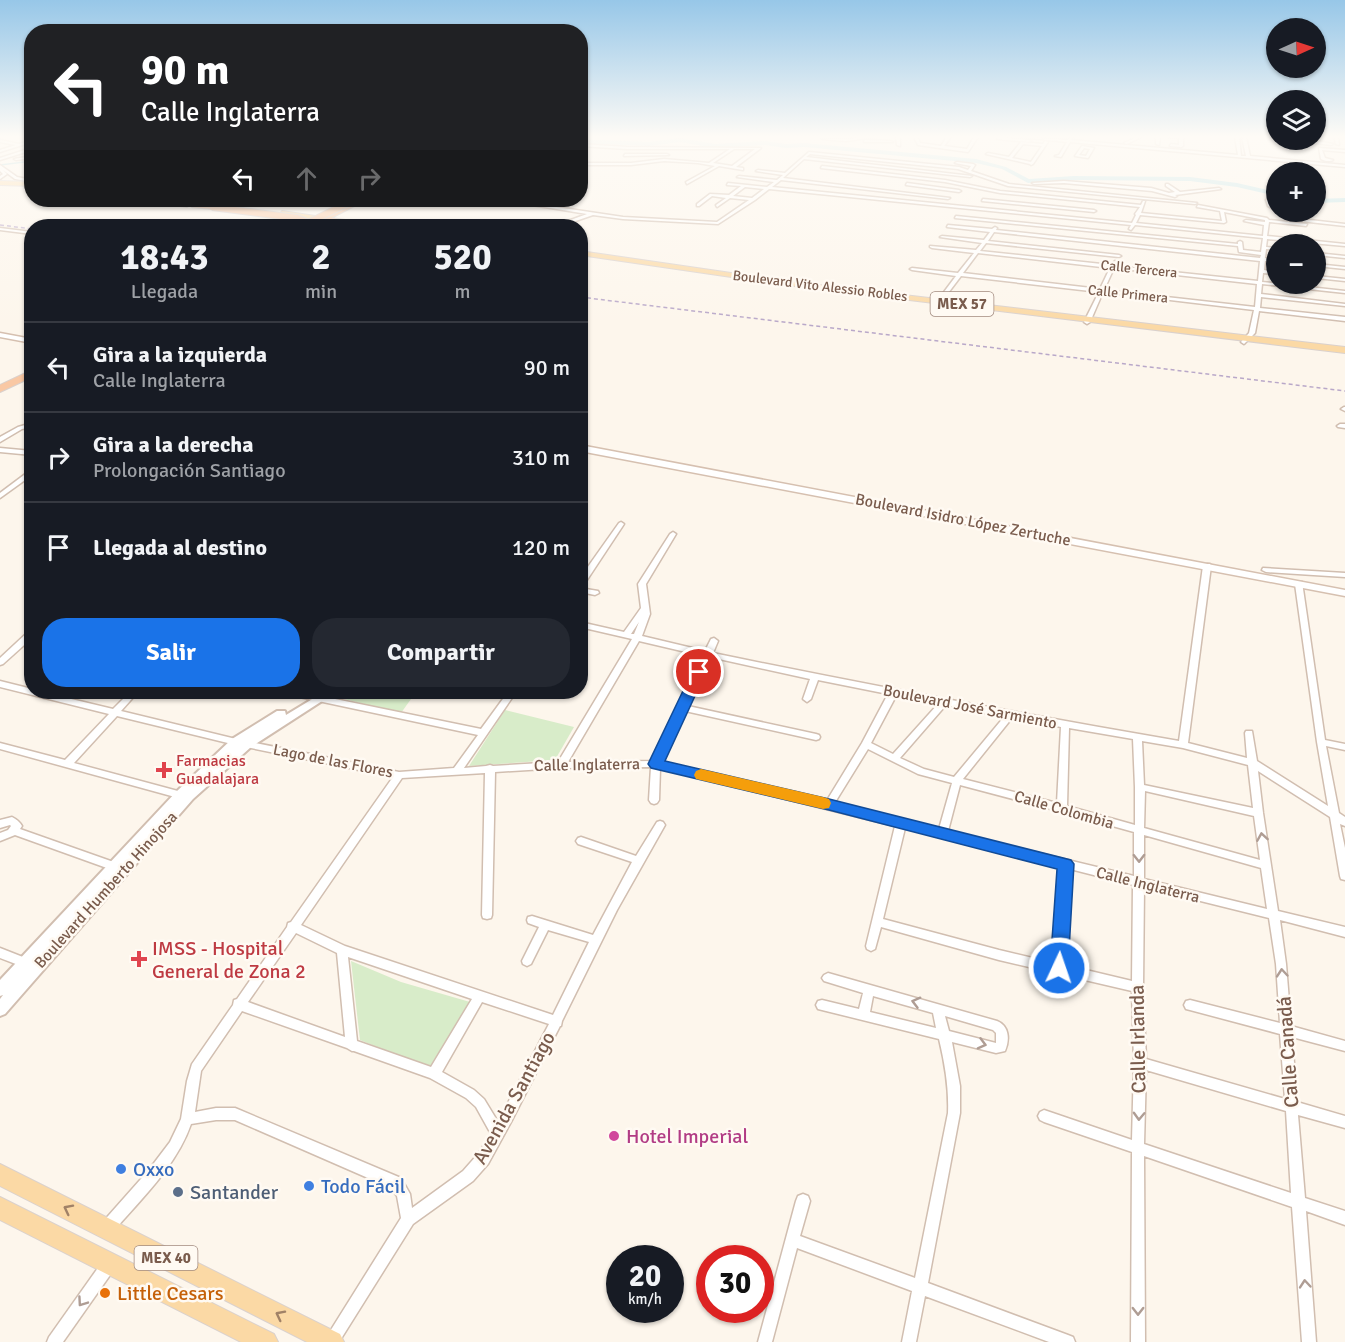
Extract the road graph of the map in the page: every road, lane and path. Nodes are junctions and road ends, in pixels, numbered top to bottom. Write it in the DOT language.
graph roads {
  1 [pos="705,200"];
  2 [pos="725,200"];
  3 [pos="753,200"];
  4 [pos="881,200"];
  5 [pos="885,200"];
  6 [pos="983,200"];
  7 [pos="1018,200"];
  8 [pos="1072,200"];
  9 [pos="1145,200"];
  10 [pos="1158,200"];
  11 [pos="1183,200"];
  12 [pos="1169,201"];
  13 [pos="1015,203"];
  14 [pos="878,204"];
  15 [pos="1196,204"];
  16 [pos="698,205"];
  17 [pos="717,206"];
  18 [pos="1142,206"];
  19 [pos="200,207"];
  20 [pos="212,207"];
  21 [pos="217,207"];
  22 [pos="338,207"];
  23 [pos="338,207"];
  24 [pos="343,207"];
  25 [pos="348,207"];
  26 [pos="550,207"];
  27 [pos="1222,210"];
  28 [pos="1094,211"];
  29 [pos="1008,212"];
  30 [pos="591,213"];
  31 [pos="1137,214"];
  32 [pos="1245,214"];
  33 [pos="1266,215"];
  34 [pos="323,217"];
  35 [pos="956,217"];
  36 [pos="1164,217"];
  37 [pos="1260,217"];
  38 [pos="277,219"];
  39 [pos="281,219"];
  40 [pos="299,219"];
  41 [pos="312,219"];
  42 [pos="313,219"];
  43 [pos="316,219"];
  44 [pos="335,219"];
  45 [pos="337,219"];
  46 [pos="576,219"];
  47 [pos="1199,220"];
  48 [pos="1266,221"];
  49 [pos="1001,222"];
  50 [pos="1267,222"];
  51 [pos="1300,222"];
  52 [pos="718,223"];
  53 [pos="1133,224"];
  54 [pos="1308,225"];
  55 [pos="1345,225"];
  56 [pos="948,226"];
  57 [pos="0,230"];
  58 [pos="993,231"];
  59 [pos="24,232"];
  60 [pos="1299,234"];
  61 [pos="1129,235"];
  62 [pos="1242,235"];
  63 [pos="942,237"];
  64 [pos="1265,237"];
  65 [pos="985,241"];
  66 [pos="1326,243"];
  67 [pos="1124,245"];
  68 [pos="1239,245"];
  69 [pos="1345,245"];
  70 [pos="932,247"];
  71 [pos="976,252"];
  72 [pos="1264,254"];
  73 [pos="1119,255"];
  74 [pos="1326,255"];
  75 [pos="588,256"];
  76 [pos="1345,257"];
  77 [pos="1113,266"];
  78 [pos="1326,266"];
  79 [pos="1345,268"];
  80 [pos="912,269"];
  81 [pos="1261,271"];
  82 [pos="1266,272"];
  83 [pos="959,275"];
  84 [pos="1326,278"];
  85 [pos="1345,280"];
  86 [pos="1260,283"];
  87 [pos="1103,291"];
  88 [pos="1345,292"];
  89 [pos="1259,296"];
  90 [pos="938,303"];
  91 [pos="1345,305"];
  92 [pos="1257,309"];
  93 [pos="1345,319"];
  94 [pos="1088,321"];
  95 [pos="0,335"];
  96 [pos="24,340"];
  97 [pos="1247,340"];
  98 [pos="0,341"];
  99 [pos="24,346"];
  100 [pos="1345,352"];
  101 [pos="24,370"];
  102 [pos="24,377"];
  103 [pos="0,382"];
  104 [pos="0,388"];
  105 [pos="24,427"];
  106 [pos="0,440"];
  107 [pos="588,444"];
  108 [pos="588,449"];
  109 [pos="0,450"];
  110 [pos="24,452"];
  111 [pos="24,475"];
  112 [pos="24,477"];
  113 [pos="0,488"];
  114 [pos="0,496"];
  115 [pos="866,499"];
  116 [pos="621,524"];
  117 [pos="673,534"];
  118 [pos="1080,539"];
  119 [pos="1207,566"];
  120 [pos="1266,570"];
  121 [pos="588,572"];
  122 [pos="1345,575"];
  123 [pos="1299,584"];
  124 [pos="1345,585"];
  125 [pos="588,592"];
  126 [pos="595,593"];
  127 [pos="1345,593"];
  128 [pos="639,622"];
  129 [pos="588,626"];
  130 [pos="626,635"];
  131 [pos="638,638"];
  132 [pos="24,641"];
  133 [pos="714,641"];
  134 [pos="707,654"];
  135 [pos="0,662"];
  136 [pos="815,677"];
  137 [pos="0,684"];
  138 [pos="24,690"];
  139 [pos="893,693"];
  140 [pos="62,699"];
  141 [pos="127,699"];
  142 [pos="312,699"];
  143 [pos="341,699"];
  144 [pos="507,699"];
  145 [pos="807,699"];
  146 [pos="944,702"];
  147 [pos="683,708"];
  148 [pos="115,712"];
  149 [pos="1010,715"];
  150 [pos="1065,725"];
  151 [pos="484,733"];
  152 [pos="1249,733"];
  153 [pos="816,737"];
  154 [pos="1137,737"];
  155 [pos="1321,742"];
  156 [pos="241,743"];
  157 [pos="866,744"];
  158 [pos="1184,745"];
  159 [pos="0,746"];
  160 [pos="1345,747"];
  161 [pos="894,759"];
  162 [pos="1253,763"];
  163 [pos="67,764"];
  164 [pos="656,764"];
  165 [pos="561,765"];
  166 [pos="490,768"];
  167 [pos="457,771"];
  168 [pos="399,775"];
  169 [pos="957,780"];
  170 [pos="1140,787"];
  171 [pos="185,796"];
  172 [pos="654,800"];
  173 [pos="829,804"];
  174 [pos="1062,808"];
  175 [pos="1258,813"];
  176 [pos="1333,814"];
  177 [pos="1345,822"];
  178 [pos="902,823"];
  179 [pos="0,824"];
  180 [pos="660,825"];
  181 [pos="13,831"];
  182 [pos="1139,832"];
  183 [pos="943,833"];
  184 [pos="0,837"];
  185 [pos="580,841"];
  186 [pos="638,860"];
  187 [pos="1065,864"];
  188 [pos="1267,866"];
  189 [pos="118,868"];
  190 [pos="1345,876"];
  191 [pos="1140,882"];
  192 [pos="487,915"];
  193 [pos="1274,915"];
  194 [pos="532,920"];
  195 [pos="878,922"];
  196 [pos="546,924"];
  197 [pos="292,927"];
  198 [pos="1345,932"];
  199 [pos="596,940"];
  200 [pos="871,946"];
  201 [pos="342,950"];
  202 [pos="0,953"];
  203 [pos="527,961"];
  204 [pos="32,965"];
  205 [pos="1059,968"];
  206 [pos="828,978"];
  207 [pos="1137,987"];
  208 [pos="869,989"];
  209 [pos="0,990"];
  210 [pos="479,997"];
  211 [pos="238,1004"];
  212 [pos="822,1005"];
  213 [pos="1190,1005"];
  214 [pos="937,1008"];
  215 [pos="0,1009"];
  216 [pos="864,1014"];
  217 [pos="557,1022"];
  218 [pos="1287,1030"];
  219 [pos="944,1034"];
  220 [pos="352,1046"];
  221 [pos="1345,1046"];
  222 [pos="1140,1063"];
  223 [pos="434,1074"];
  224 [pos="1292,1107"];
  225 [pos="1044,1116"];
  226 [pos="187,1119"];
  227 [pos="1345,1122"];
  228 [pos="498,1134"];
  229 [pos="1138,1149"];
  230 [pos="0,1175"];
  231 [pos="803,1201"];
  232 [pos="1298,1202"];
  233 [pos="0,1208"];
  234 [pos="1345,1218"];
  235 [pos="408,1219"];
  236 [pos="106,1228"];
  237 [pos="793,1240"];
  238 [pos="110,1263"];
  239 [pos="921,1286"];
  240 [pos="254,1339"];
  241 [pos="54,1342"];
  242 [pos="332,1342"];
  243 [pos="765,1342"];
  244 [pos="909,1342"];
  245 [pos="1068,1342"];
  246 [pos="1138,1342"];
  247 [pos="1309,1342"];
  1 -- 16 [label="street"];
  2 -- 17 [label="street"];
  3 -- 52 [label="street"];
  4 -- 5 [label="street"];
  5 -- 14 [label="street"];
  5 -- 29 [label="street"];
  6 -- 13 [label="street"];
  7 -- 13 [label="street"];
  8 -- 18 [label="street"];
  9 -- 18 [label="street"];
  10 -- 12 [label="street"];
  11 -- 15 [label="street"];
  12 -- 15 [label="street"];
  12 -- 36 [label="street"];
  13 -- 28 [label="street"];
  13 -- 29 [label="street"];
  15 -- 27 [label="street"];
  15 -- 47 [label="street"];
  18 -- 31 [label="street"];
  19 -- 38 [label="main road"];
  20 -- 40 [label="highway, bridge"];
  21 -- 39 [label="main road"];
  22 -- 41 [label="highway, bridge"];
  23 -- 34 [label="highway"];
  24 -- 42 [label="highway, bridge"];
  25 -- 34 [label="highway"];
  26 -- 30 [label="street"];
  27 -- 32 [label="street"];
  27 -- 47 [label="street"];
  29 -- 49 [label="street"];
  29 -- 53 [label="street"];
  30 -- 46 [label="street"];
  30 -- 52 [label="street"];
  31 -- 36 [label="street"];
  31 -- 53 [label="street"];
  32 -- 37 [label="street"];
  32 -- 50 [label="street"];
  33 -- 37 [label="street"];
  34 -- 43 [label="main road"];
  34 -- 44 [label="highway"];
  34 -- 45 [label="main road"];
  35 -- 49 [label="street"];
  36 -- 47 [label="street"];
  37 -- 48 [label="street"];
  49 -- 58 [label="street"];
  49 -- 61 [label="street"];
  50 -- 64 [label="street"];
  51 -- 54 [label="street"];
  51 -- 55 [label="street"];
  51 -- 60 [label="street"];
  53 -- 61 [label="street"];
  53 -- 62 [label="street"];
  56 -- 58 [label="street"];
  57 -- 59 [label="street"];
  58 -- 65 [label="street"];
  58 -- 67 [label="street"];
  61 -- 67 [label="street"];
  61 -- 68 [label="street"];
  62 -- 64 [label="street"];
  62 -- 68 [label="street"];
  63 -- 65 [label="street"];
  64 -- 72 [label="street"];
  65 -- 71 [label="street"];
  65 -- 73 [label="street"];
  66 -- 69 [label="street"];
  67 -- 72 [label="street"];
  67 -- 73 [label="street"];
  68 -- 72 [label="street"];
  70 -- 71 [label="street, Calle Tercera"];
  71 -- 77 [label="street, Calle Tercera"];
  71 -- 83 [label="street"];
  72 -- 81 [label="street"];
  73 -- 77 [label="street"];
  74 -- 76 [label="street"];
  75 -- 90 [label="main road, Boulevard Vito Alessio Robles / MEX 57"];
  77 -- 86 [label="street, Calle Tercera"];
  77 -- 87 [label="street"];
  78 -- 79 [label="street"];
  80 -- 83 [label="street, Calle Primera"];
  81 -- 82 [label="street"];
  81 -- 86 [label="street"];
  83 -- 87 [label="street, Calle Primera"];
  83 -- 90 [label="street"];
  84 -- 85 [label="street"];
  86 -- 88 [label="street, Calle Tercera"];
  86 -- 89 [label="street"];
  87 -- 92 [label="street, Calle Primera"];
  87 -- 94 [label="street"];
  89 -- 91 [label="street"];
  89 -- 92 [label="street"];
  90 -- 94 [label="main road, Boulevard Vito Alessio Robles / MEX 57"];
  92 -- 93 [label="street, Calle Primera"];
  92 -- 97 [label="street"];
  94 -- 97 [label="main road, Boulevard Vito Alessio Robles / MEX 57"];
  95 -- 96 [label="main road"];
  97 -- 100 [label="main road, Boulevard Vito Alessio Robles / MEX 57"];
  98 -- 99 [label="main road"];
  101 -- 103 [label="highway"];
  102 -- 104 [label="highway"];
  105 -- 106 [label="street"];
  107 -- 115 [label="main road, Boulevard Isidro López Zertuche"];
  108 -- 115 [label="main road, Boulevard Isidro López Zertuche"];
  109 -- 110 [label="street"];
  111 -- 113 [label="street"];
  112 -- 114 [label="street"];
  115 -- 118 [label="main road, Boulevard Isidro López Zertuche"];
  116 -- 121 [label="street"];
  117 -- 128 [label="street"];
  118 -- 119 [label="main road, Boulevard Isidro López Zertuche"];
  118 -- 120 [label="main road, Boulevard Isidro López Zertuche"];
  119 -- 123 [label="main road, Boulevard Isidro López Zertuche"];
  119 -- 158 [label="street"];
  120 -- 122 [label="street"];
  120 -- 124 [label="main road, Boulevard Isidro López Zertuche"];
  123 -- 127 [label="main road, Boulevard Isidro López Zertuche"];
  123 -- 155 [label="street"];
  125 -- 126 [label="street"];
  128 -- 130 [label="street"];
  128 -- 131 [label="street"];
  129 -- 130 [label="street, Boulevard José Sarmiento"];
  130 -- 131 [label="street, Boulevard José Sarmiento"];
  131 -- 134 [label="street, Boulevard José Sarmiento"];
  131 -- 165 [label="street"];
  132 -- 135 [label="street"];
  133 -- 134 [label="street"];
  134 -- 136 [label="street, Boulevard José Sarmiento"];
  134 -- 147 [label="street"];
  136 -- 139 [label="street, Boulevard José Sarmiento"];
  136 -- 145 [label="street"];
  137 -- 138 [label="street, Lago de las Flores"];
  139 -- 146 [label="street, Boulevard José Sarmiento"];
  139 -- 157 [label="street"];
  140 -- 148 [label="street, Lago de las Flores"];
  141 -- 148 [label="street"];
  142 -- 156 [label="street, Boulevard Humberto Hinojosa"];
  143 -- 151 [label="street"];
  144 -- 151 [label="street"];
  146 -- 149 [label="street, Boulevard José Sarmiento"];
  146 -- 161 [label="street"];
  147 -- 153 [label="street"];
  147 -- 164 [label="street"];
  148 -- 156 [label="street, Lago de las Flores"];
  148 -- 163 [label="street"];
  149 -- 150 [label="street, Boulevard José Sarmiento"];
  149 -- 169 [label="street"];
  150 -- 154 [label="street, Boulevard José Sarmiento"];
  150 -- 174 [label="street"];
  151 -- 167 [label="street"];
  152 -- 162 [label="street, Calle Canadá"];
  154 -- 158 [label="street, Boulevard José Sarmiento"];
  154 -- 170 [label="street, Calle Irlanda"];
  155 -- 160 [label="street"];
  155 -- 176 [label="street"];
  156 -- 168 [label="street, Lago de las Flores"];
  156 -- 171 [label="street, Boulevard Humberto Hinojosa"];
  157 -- 161 [label="street, Calle Colombia"];
  157 -- 173 [label="street"];
  158 -- 162 [label="street, Boulevard José Sarmiento"];
  159 -- 163 [label="street"];
  161 -- 169 [label="street, Calle Colombia"];
  162 -- 175 [label="street, Calle Canadá"];
  162 -- 176 [label="street, Boulevard José Sarmiento"];
  163 -- 171 [label="street"];
  164 -- 165 [label="street, Calle Inglaterra"];
  164 -- 172 [label="street"];
  164 -- 173 [label="street, Calle Inglaterra"];
  165 -- 166 [label="street, Calle Inglaterra"];
  166 -- 167 [label="street, Calle Inglaterra"];
  166 -- 192 [label="street"];
  167 -- 168 [label="street, Lago de las Flores"];
  168 -- 197 [label="street"];
  169 -- 174 [label="street, Calle Colombia"];
  169 -- 183 [label="street"];
  170 -- 175 [label="street"];
  170 -- 182 [label="street, Calle Irlanda"];
  171 -- 189 [label="street, Boulevard Humberto Hinojosa"];
  173 -- 178 [label="street, Calle Inglaterra"];
  174 -- 182 [label="street, Calle Colombia"];
  188 -- 175 [label="street, Calle Canadá, one-way"];
  176 -- 177 [label="street, Boulevard José Sarmiento"];
  176 -- 190 [label="street"];
  178 -- 183 [label="street, Calle Inglaterra"];
  178 -- 195 [label="street"];
  179 -- 181 [label="street"];
  180 -- 186 [label="street, Avenida Santiago"];
  181 -- 184 [label="street"];
  181 -- 189 [label="street"];
  182 -- 188 [label="street, Calle Colombia"];
  182 -- 191 [label="street, Calle Irlanda, one-way"];
  183 -- 187 [label="street, Calle Inglaterra"];
  185 -- 186 [label="street"];
  186 -- 199 [label="street, Avenida Santiago"];
  187 -- 191 [label="street, Calle Inglaterra"];
  187 -- 205 [label="street"];
  188 -- 193 [label="street, Calle Canadá"];
  189 -- 204 [label="street, Boulevard Humberto Hinojosa"];
  191 -- 193 [label="street, Calle Inglaterra"];
  191 -- 207 [label="street, Calle Irlanda"];
  193 -- 198 [label="street, Calle Inglaterra"];
  218 -- 193 [label="street, Calle Canadá, one-way"];
  194 -- 196 [label="street"];
  195 -- 200 [label="street"];
  195 -- 205 [label="street"];
  196 -- 199 [label="street"];
  196 -- 203 [label="street"];
  197 -- 201 [label="street"];
  197 -- 211 [label="street"];
  199 -- 217 [label="street, Avenida Santiago"];
  201 -- 210 [label="street"];
  201 -- 220 [label="street"];
  202 -- 204 [label="street"];
  204 -- 209 [label="street, Boulevard Humberto Hinojosa"];
  204 -- 215 [label="street, Boulevard Humberto Hinojosa"];
  205 -- 207 [label="street"];
  206 -- 208 [label="street"];
  207 -- 222 [label="street, Calle Irlanda"];
  214 -- 208 [label="street, one-way"];
  208 -- 216 [label="street"];
  210 -- 217 [label="street"];
  210 -- 223 [label="street"];
  211 -- 220 [label="street"];
  211 -- 226 [label="street"];
  212 -- 216 [label="street"];
  213 -- 218 [label="street"];
  214 -- 219 [label="street"];
  219 -- 214 [label="street, one-way"];
  216 -- 219 [label="street"];
  217 -- 228 [label="street, Avenida Santiago"];
  218 -- 221 [label="street"];
  218 -- 224 [label="street, Calle Canadá"];
  219 -- 239 [label="street"];
  220 -- 223 [label="street"];
  222 -- 224 [label="street"];
  222 -- 229 [label="street, Calle Irlanda, one-way"];
  223 -- 228 [label="street"];
  224 -- 227 [label="street"];
  224 -- 232 [label="street, Calle Canadá"];
  225 -- 229 [label="street"];
  226 -- 235 [label="street"];
  226 -- 236 [label="street"];
  228 -- 235 [label="street, Avenida Santiago"];
  229 -- 232 [label="street"];
  229 -- 246 [label="street, Calle Irlanda, one-way"];
  236 -- 230 [label="main road, MEX 40, one-way"];
  231 -- 237 [label="street"];
  232 -- 234 [label="street"];
  247 -- 232 [label="street, Calle Canadá, one-way"];
  233 -- 238 [label="main road, MEX 40"];
  235 -- 242 [label="street, Avenida Santiago"];
  242 -- 236 [label="main road, MEX 40, one-way"];
  237 -- 239 [label="street"];
  237 -- 243 [label="street"];
  238 -- 240 [label="main road, MEX 40"];
  238 -- 241 [label="street, one-way"];
  239 -- 244 [label="street"];
  239 -- 245 [label="street"];
}
